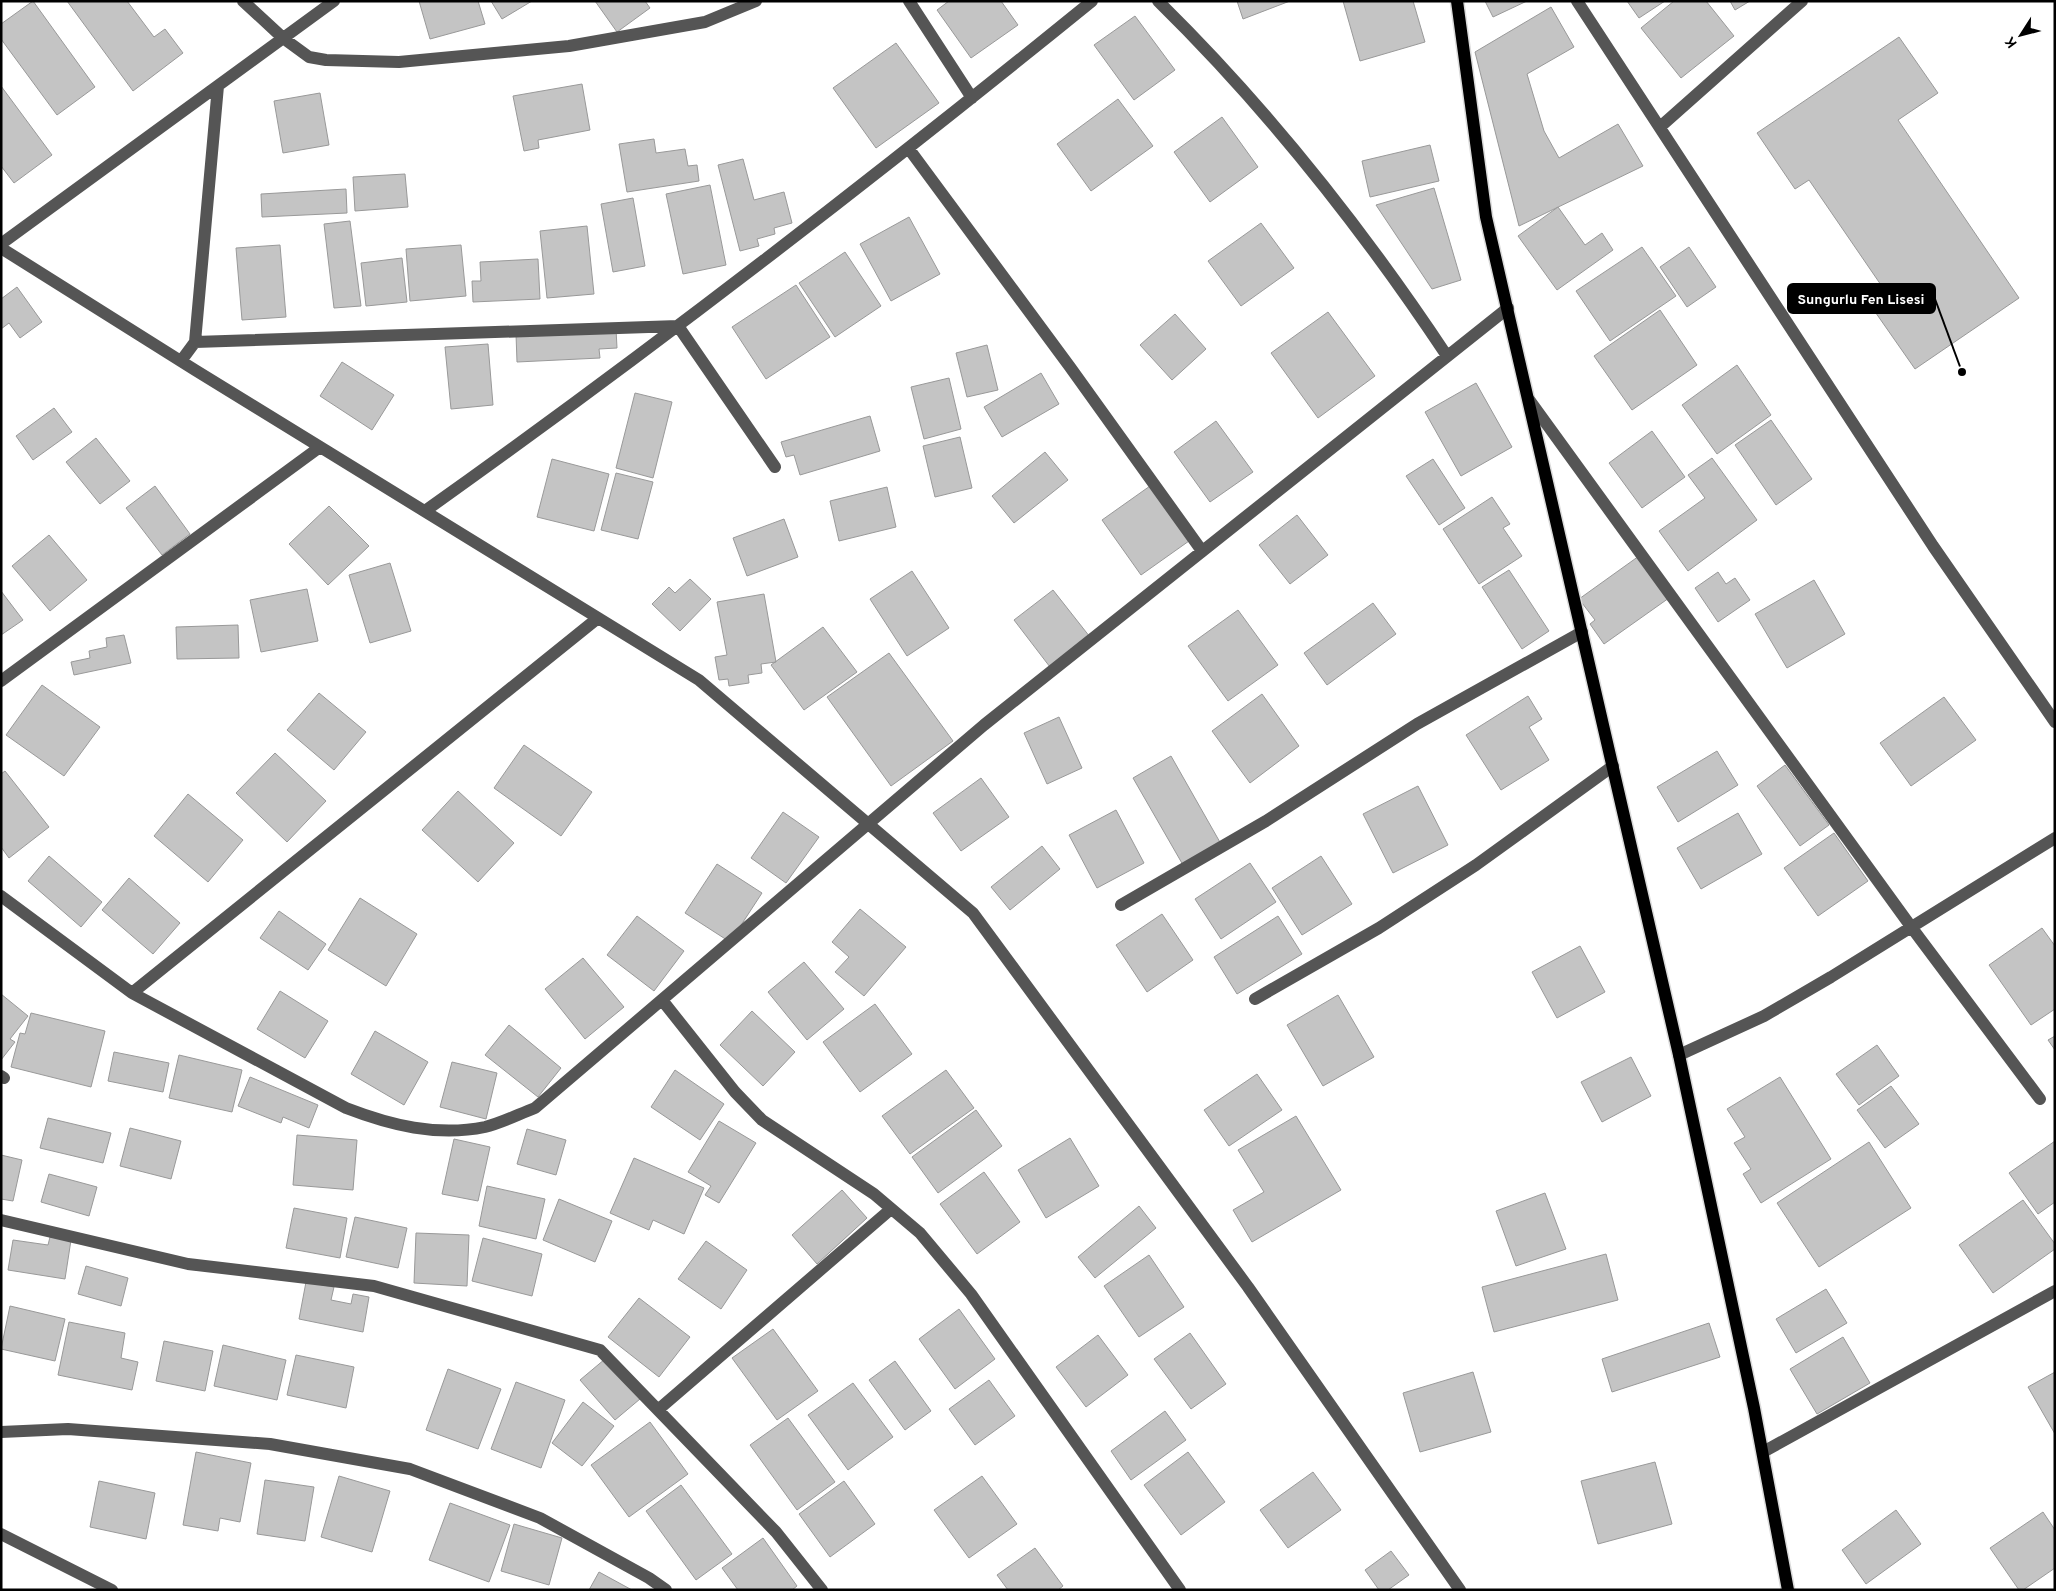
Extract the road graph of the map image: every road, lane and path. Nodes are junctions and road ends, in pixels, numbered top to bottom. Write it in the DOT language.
graph roads {
  1 [pos="243,1"];
  2 [pos="334,1"];
  3 [pos="756,1"];
  4 [pos="908,1"];
  5 [pos="1092,1"];
  6 [pos="1158,1"];
  7 [pos="1457,1"];
  8 [pos="1577,1"];
  9 [pos="1802,1"];
  10 [pos="283,38"];
  11 [pos="218,86"];
  12 [pos="972,98"];
  13 [pos="1660,127"];
  14 [pos="909,149"];
  15 [pos="1,246"];
  16 [pos="1508,308"];
  17 [pos="678,326"];
  18 [pos="196,342"];
  19 [pos="1447,356"];
  20 [pos="181,361"];
  21 [pos="1530,401"];
  22 [pos="320,447"];
  23 [pos="775,467"];
  24 [pos="425,511"];
  25 [pos="1202,551"];
  26 [pos="598,618"];
  27 [pos="1582,632"];
  28 [pos="1,680"];
  29 [pos="2055,722"];
  30 [pos="1613,766"];
  31 [pos="870,825"];
  32 [pos="2055,838"];
  33 [pos="1,896"];
  34 [pos="1121,905"];
  35 [pos="1912,928"];
  36 [pos="132,993"];
  37 [pos="1255,999"];
  38 [pos="662,1000"];
  39 [pos="1679,1055"];
  40 [pos="2040,1099"];
  41 [pos="891,1208"];
  42 [pos="1,1220"];
  43 [pos="2055,1291"];
  44 [pos="659,1409"];
  45 [pos="1,1432"];
  46 [pos="1763,1452"];
  47 [pos="1,1534"];
  48 [pos="112,1590"];
  49 [pos="666,1590"];
  50 [pos="822,1590"];
  51 [pos="1180,1590"];
  52 [pos="1460,1590"];
  53 [pos="1788,1590"];
  1 -- 10 [label="street"];
  2 -- 10 [label="street"];
  3 -- 10 [label="street"];
  4 -- 12 [label="street"];
  5 -- 12 [label="street"];
  6 -- 19 [label="street"];
  7 -- 16 [label="main road"];
  8 -- 13 [label="street"];
  9 -- 13 [label="street"];
  10 -- 11 [label="street"];
  11 -- 15 [label="street"];
  11 -- 18 [label="street"];
  12 -- 14 [label="street"];
  13 -- 29 [label="street"];
  14 -- 17 [label="street"];
  14 -- 25 [label="street"];
  15 -- 20 [label="street"];
  16 -- 19 [label="street"];
  16 -- 21 [label="main road"];
  17 -- 18 [label="street"];
  17 -- 23 [label="street"];
  17 -- 24 [label="street"];
  18 -- 20 [label="street"];
  19 -- 25 [label="street"];
  20 -- 22 [label="street"];
  21 -- 27 [label="main road"];
  21 -- 35 [label="street"];
  22 -- 24 [label="street"];
  22 -- 28 [label="street"];
  24 -- 26 [label="street"];
  25 -- 31 [label="street"];
  26 -- 31 [label="street"];
  26 -- 36 [label="street"];
  27 -- 30 [label="main road"];
  27 -- 34 [label="street"];
  30 -- 37 [label="street"];
  30 -- 39 [label="main road"];
  31 -- 38 [label="street"];
  31 -- 52 [label="street"];
  32 -- 35 [label="street"];
  33 -- 36 [label="street"];
  35 -- 39 [label="street"];
  35 -- 40 [label="street"];
  36 -- 38 [label="street"];
  38 -- 41 [label="street"];
  39 -- 46 [label="main road"];
  41 -- 44 [label="street"];
  41 -- 51 [label="street"];
  42 -- 44 [label="street"];
  43 -- 46 [label="street"];
  44 -- 50 [label="street"];
  45 -- 49 [label="street"];
  46 -- 53 [label="main road"];
  47 -- 48 [label="street"];
}
